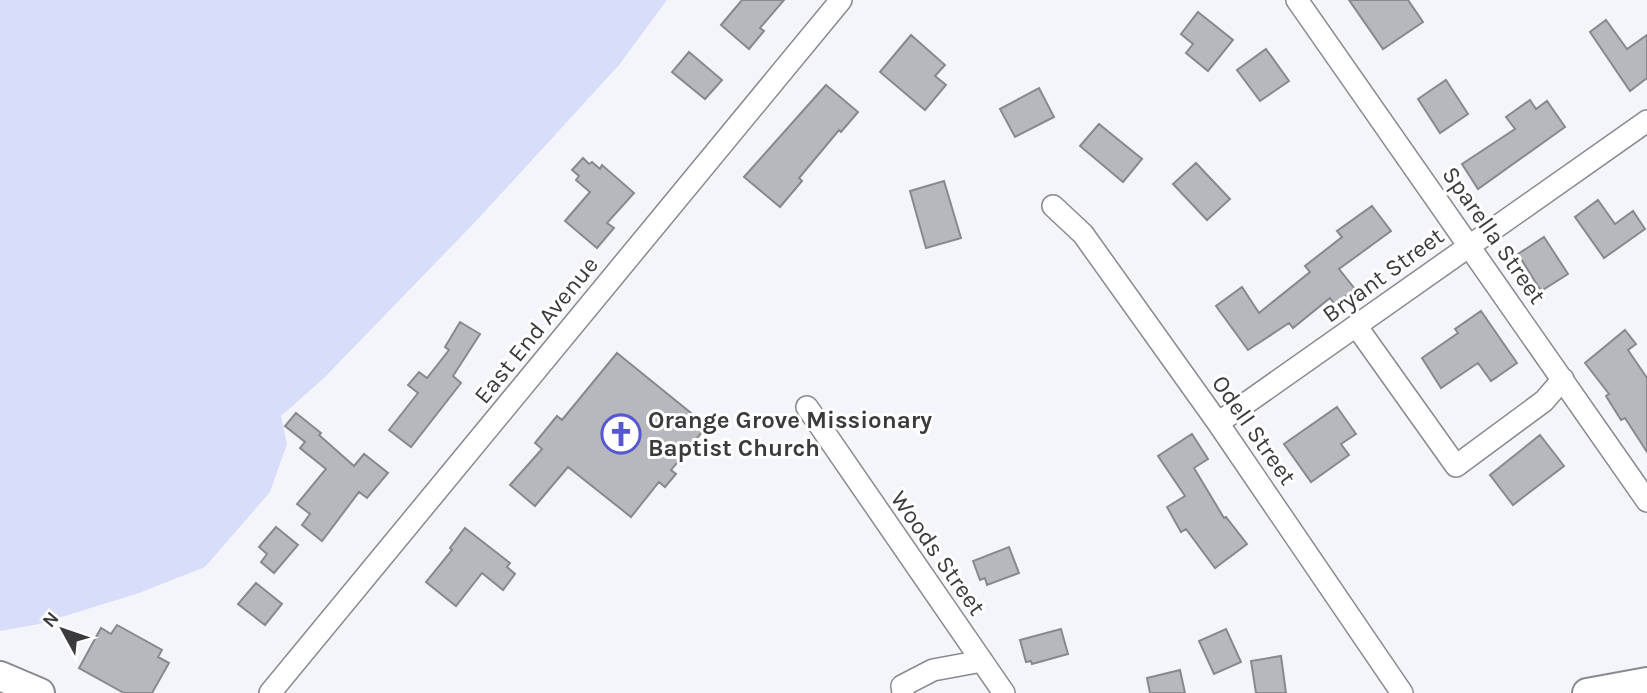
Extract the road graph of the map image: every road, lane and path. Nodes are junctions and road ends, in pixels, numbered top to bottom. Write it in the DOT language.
graph roads {
  1 [pos="841,0"];
  2 [pos="1297,0"];
  3 [pos="1647,121"];
  4 [pos="1053,206"];
  5 [pos="1470,245"];
  6 [pos="1357,327"];
  7 [pos="1563,379"];
  8 [pos="807,407"];
  9 [pos="1218,423"];
  10 [pos="1647,501"];
  11 [pos="982,661"];
  12 [pos="0,676"];
  13 [pos="1647,682"];
  14 [pos="40,693"];
  15 [pos="270,693"];
  16 [pos="903,693"];
  17 [pos="1004,693"];
  18 [pos="1402,693"];
  19 [pos="1587,693"];
  1 -- 15 [label="street, East End Avenue"];
  2 -- 5 [label="street, Sparella Street"];
  3 -- 5 [label="street, Bryant Street"];
  4 -- 9 [label="street, Odell Street"];
  5 -- 6 [label="street, Bryant Street"];
  5 -- 7 [label="street, Sparella Street"];
  6 -- 7 [label="street"];
  6 -- 9 [label="street, Bryant Street"];
  7 -- 10 [label="street, Sparella Street"];
  8 -- 11 [label="street, Woods Street"];
  9 -- 18 [label="street, Odell Street"];
  11 -- 16 [label="street"];
  11 -- 17 [label="street, Woods Street"];
  12 -- 14 [label="main road"];
  13 -- 19 [label="main road"];
}
